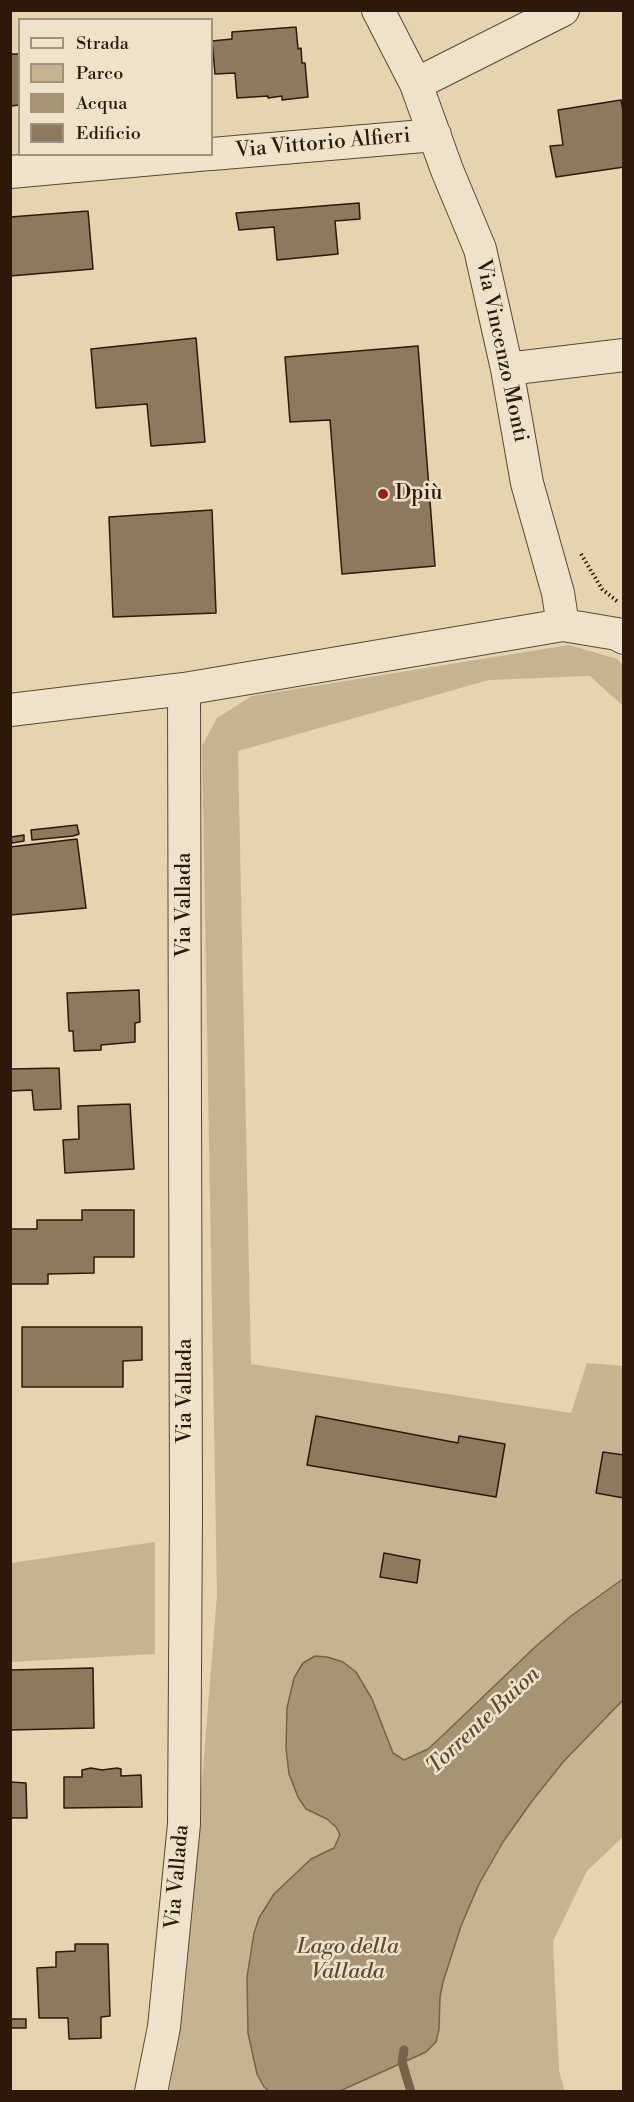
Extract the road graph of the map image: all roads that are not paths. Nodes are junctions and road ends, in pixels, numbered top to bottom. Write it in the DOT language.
graph roads {
  1 [pos="378,10"];
  2 [pos="563,10"];
  3 [pos="416,84"];
  4 [pos="435,135"];
  5 [pos="213,154"];
  6 [pos="188,156"];
  7 [pos="10,172"];
  8 [pos="624,355"];
  9 [pos="507,369"];
  10 [pos="563,625"];
  11 [pos="624,638"];
  12 [pos="184,689"];
  13 [pos="10,710"];
  14 [pos="151,2091"];
  1 -- 3 [label="street, Via Vincenzo Monti"];
  2 -- 3 [label="street"];
  3 -- 4 [label="street, Via Vincenzo Monti"];
  4 -- 5 [label="street, Via Vittorio Alfieri"];
  4 -- 9 [label="street, Via Vincenzo Monti"];
  6 -- 7 [label="street, Via Vittorio Alfieri"];
  8 -- 9 [label="street"];
  9 -- 10 [label="street, Via Vincenzo Monti"];
  10 -- 11 [label="street"];
  10 -- 12 [label="street"];
  12 -- 13 [label="street"];
  12 -- 14 [label="street, Via Vallada"];
}
